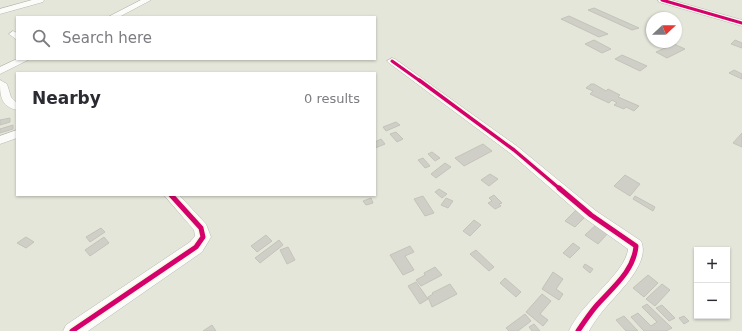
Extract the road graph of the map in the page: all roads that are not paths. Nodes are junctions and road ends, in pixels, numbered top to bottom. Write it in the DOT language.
graph roads {
  1 [pos="40,0"];
  2 [pos="147,0"];
  3 [pos="662,0"];
  4 [pos="0,12"];
  5 [pos="114,16"];
  6 [pos="742,23"];
  7 [pos="23,60"];
  8 [pos="392,61"];
  9 [pos="0,71"];
  10 [pos="0,83"];
  11 [pos="16,106"];
  12 [pos="16,134"];
  13 [pos="0,140"];
  14 [pos="172,196"];
  15 [pos="72,331"];
  16 [pos="578,331"];
  1 -- 4 [label="street"];
  2 -- 5 [label="street"];
  3 -- 6 [label="street"];
  7 -- 9 [label="street"];
  8 -- 16 [label="street"];
  10 -- 11 [label="street"];
  12 -- 13 [label="street"];
  14 -- 15 [label="street"];
}
